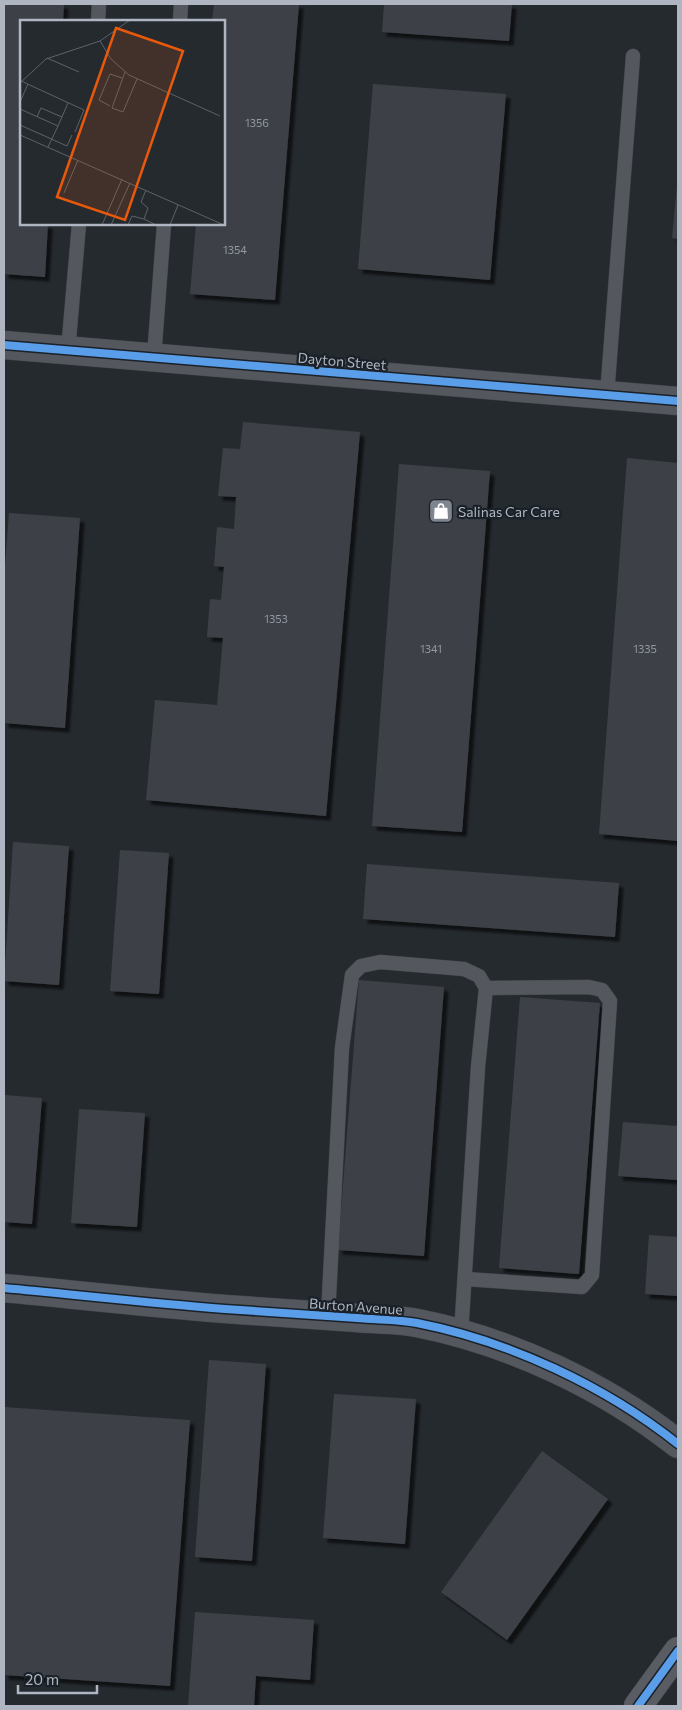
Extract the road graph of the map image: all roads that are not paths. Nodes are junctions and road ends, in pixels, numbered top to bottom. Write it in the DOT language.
graph roads {
  1 [pos="99,4"];
  2 [pos="181,4"];
  3 [pos="98,20"];
  4 [pos="180,20"];
  5 [pos="633,56"];
  6 [pos="79,225"];
  7 [pos="164,225"];
  8 [pos="4,345"];
  9 [pos="68,350"];
  10 [pos="154,358"];
  11 [pos="607,395"];
  12 [pos="678,401"];
  13 [pos="486,988"];
  14 [pos="464,1279"];
  15 [pos="4,1288"];
  16 [pos="328,1316"];
  17 [pos="461,1334"];
  18 [pos="678,1444"];
  19 [pos="678,1651"];
  20 [pos="638,1706"];
  1 -- 3 [label="lane"];
  2 -- 4 [label="lane"];
  5 -- 11 [label="lane"];
  6 -- 9 [label="lane"];
  7 -- 10 [label="lane"];
  8 -- 9 [label="street, Dayton Street"];
  9 -- 10 [label="street, Dayton Street"];
  10 -- 11 [label="street, Dayton Street"];
  11 -- 12 [label="street, Dayton Street"];
  13 -- 14 [label="lane"];
  13 -- 14 [label="lane"];
  13 -- 16 [label="lane"];
  14 -- 17 [label="lane"];
  15 -- 16 [label="street, Burton Avenue"];
  16 -- 17 [label="street, Burton Avenue"];
  17 -- 18 [label="street, Burton Avenue"];
  19 -- 20 [label="street"];
}
